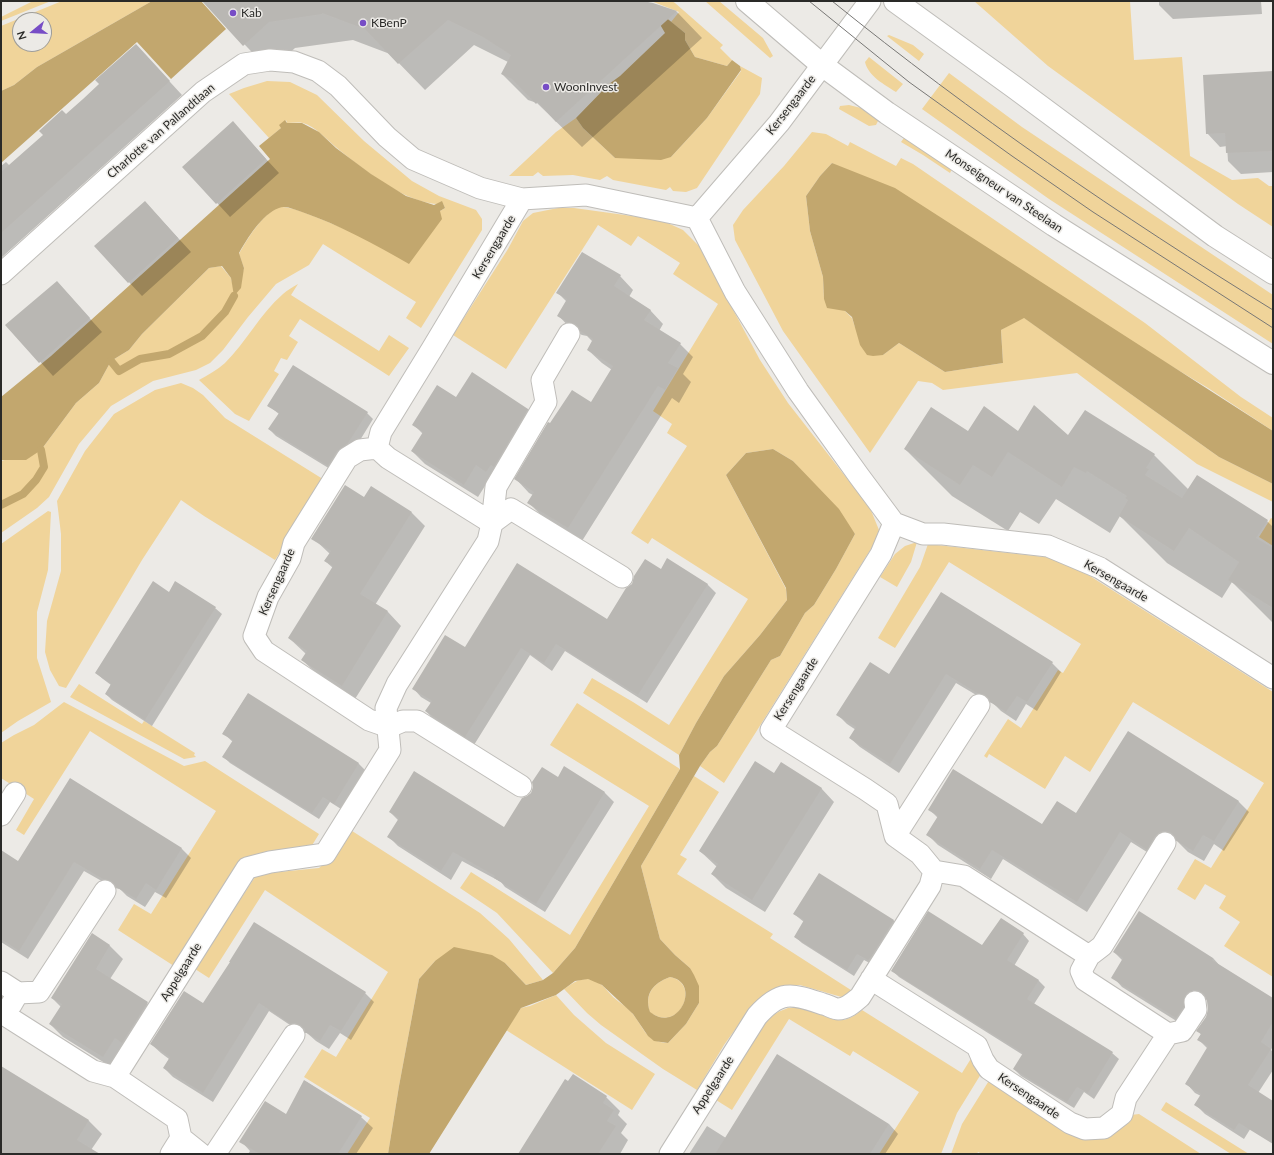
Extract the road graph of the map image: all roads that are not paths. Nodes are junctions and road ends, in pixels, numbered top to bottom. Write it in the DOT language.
graph roads {
  1 [pos="747,1"];
  2 [pos="870,1"];
  3 [pos="895,1"];
  4 [pos="822,65"];
  5 [pos="522,199"];
  6 [pos="697,218"];
  7 [pos="1273,273"];
  8 [pos="1,274"];
  9 [pos="569,334"];
  10 [pos="1273,363"];
  11 [pos="376,448"];
  12 [pos="894,522"];
  13 [pos="492,523"];
  14 [pos="622,577"];
  15 [pos="1273,678"];
  16 [pos="979,705"];
  17 [pos="389,727"];
  18 [pos="521,786"];
  19 [pos="15,793"];
  20 [pos="1,815"];
  21 [pos="896,836"];
  22 [pos="1165,843"];
  23 [pos="934,870"];
  24 [pos="105,891"];
  25 [pos="1089,956"];
  26 [pos="871,979"];
  27 [pos="9,988"];
  28 [pos="1195,1002"];
  29 [pos="3,1018"];
  30 [pos="294,1034"];
  31 [pos="1168,1034"];
  32 [pos="115,1077"];
  33 [pos="176,1146"];
  34 [pos="201,1154"];
  35 [pos="216,1154"];
  36 [pos="670,1154"];
  1 -- 4 [label="main road, Monseigneur van Steelaan"];
  2 -- 4 [label="street, Kersengaarde"];
  3 -- 7 [label="main road"];
  4 -- 6 [label="street, Kersengaarde"];
  4 -- 10 [label="main road, Monseigneur van Steelaan"];
  5 -- 6 [label="street"];
  5 -- 8 [label="street, Charlotte van Pallandtlaan"];
  5 -- 11 [label="street, Kersengaarde"];
  6 -- 12 [label="street"];
  9 -- 13 [label="street"];
  11 -- 13 [label="street"];
  11 -- 17 [label="street, Kersengaarde"];
  12 -- 15 [label="street, Kersengaarde"];
  12 -- 21 [label="street, Kersengaarde"];
  13 -- 14 [label="street"];
  13 -- 17 [label="street"];
  16 -- 21 [label="street"];
  17 -- 18 [label="street"];
  17 -- 32 [label="street, Appelgaarde"];
  19 -- 20 [label="street"];
  21 -- 23 [label="street"];
  22 -- 25 [label="street"];
  23 -- 25 [label="street"];
  23 -- 26 [label="street"];
  24 -- 27 [label="street"];
  25 -- 31 [label="street"];
  26 -- 31 [label="street, Kersengaarde"];
  26 -- 36 [label="street, Appelgaarde"];
  27 -- 29 [label="street"];
  28 -- 31 [label="street"];
  29 -- 32 [label="street"];
  30 -- 35 [label="street"];
  32 -- 33 [label="street"];
  33 -- 34 [label="street"];
}
